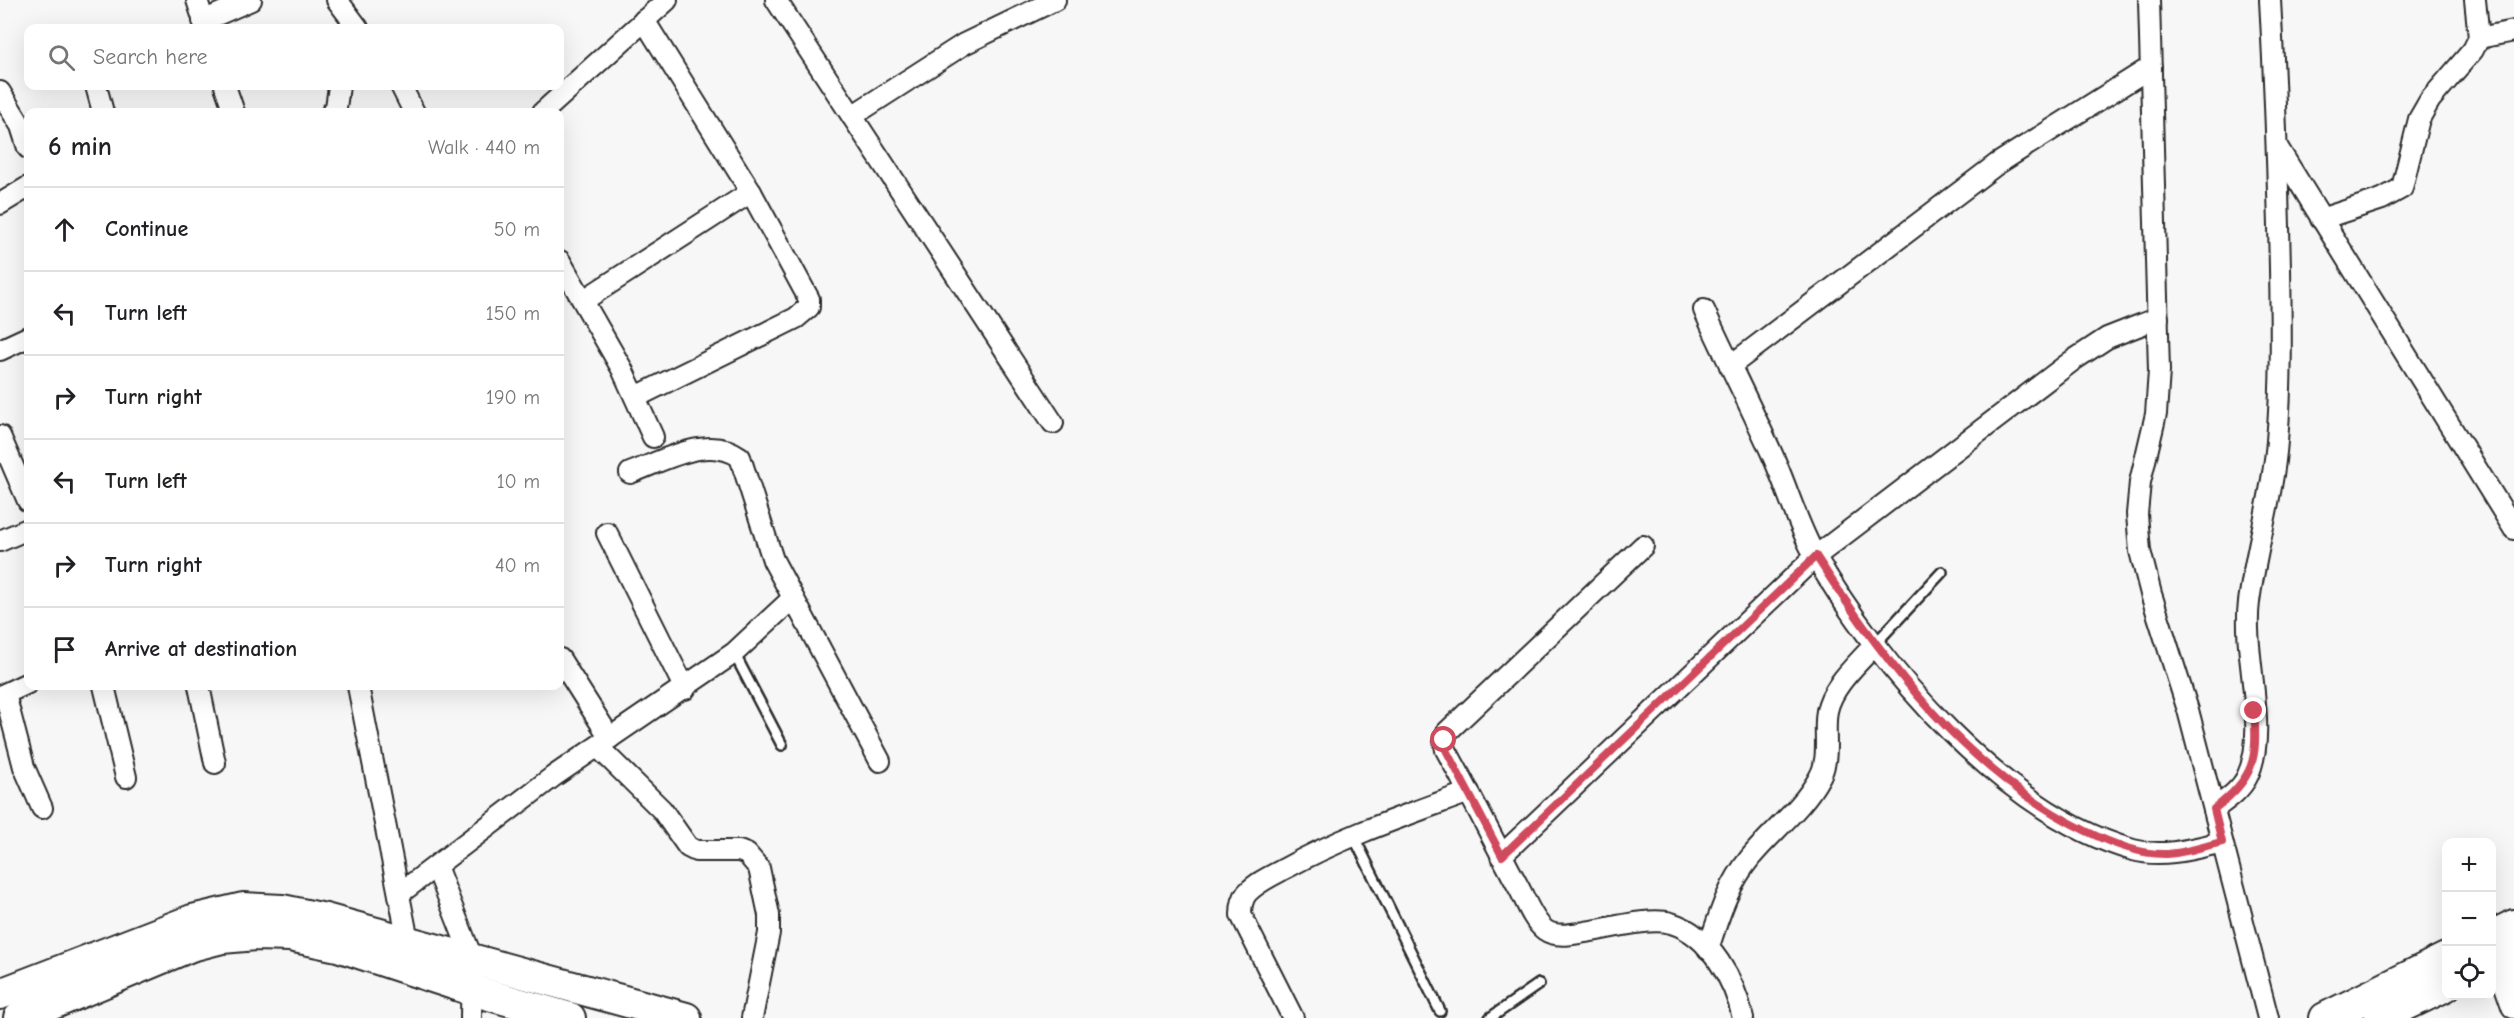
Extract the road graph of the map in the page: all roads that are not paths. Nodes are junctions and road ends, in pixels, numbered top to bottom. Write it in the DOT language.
graph roads {
  1 [pos="197,0"];
  2 [pos="251,0"];
  3 [pos="337,0"];
  4 [pos="667,0"];
  5 [pos="776,0"];
  6 [pos="1055,0"];
  7 [pos="2149,0"];
  8 [pos="2270,0"];
  9 [pos="2475,0"];
  10 [pos="644,20"];
  11 [pos="205,24"];
  12 [pos="207,24"];
  13 [pos="355,24"];
  14 [pos="2514,31"];
  15 [pos="2479,38"];
  16 [pos="2151,67"];
  17 [pos="97,90"];
  18 [pos="226,90"];
  19 [pos="338,90"];
  20 [pos="403,90"];
  21 [pos="0,93"];
  22 [pos="103,108"];
  23 [pos="233,108"];
  24 [pos="336,108"];
  25 [pos="412,108"];
  26 [pos="547,108"];
  27 [pos="852,116"];
  28 [pos="24,135"];
  29 [pos="2278,148"];
  30 [pos="24,189"];
  31 [pos="751,192"];
  32 [pos="0,204"];
  33 [pos="2321,219"];
  34 [pos="564,268"];
  35 [pos="584,300"];
  36 [pos="1704,310"];
  37 [pos="2158,318"];
  38 [pos="24,339"];
  39 [pos="0,350"];
  40 [pos="1730,366"];
  41 [pos="636,397"];
  42 [pos="1053,423"];
  43 [pos="0,436"];
  44 [pos="653,437"];
  45 [pos="630,473"];
  46 [pos="24,492"];
  47 [pos="2514,529"];
  48 [pos="24,531"];
  49 [pos="607,533"];
  50 [pos="0,541"];
  51 [pos="1643,546"];
  52 [pos="1816,556"];
  53 [pos="1941,572"];
  54 [pos="793,598"];
  55 [pos="1875,644"];
  56 [pos="734,653"];
  57 [pos="564,666"];
  58 [pos="24,685"];
  59 [pos="685,689"];
  60 [pos="105,690"];
  61 [pos="200,690"];
  62 [pos="359,690"];
  63 [pos="3,695"];
  64 [pos="604,742"];
  65 [pos="782,745"];
  66 [pos="880,761"];
  67 [pos="215,763"];
  68 [pos="126,777"];
  69 [pos="1469,792"];
  70 [pos="42,808"];
  71 [pos="2214,809"];
  72 [pos="1353,835"];
  73 [pos="2222,842"];
  74 [pos="1502,856"];
  75 [pos="436,866"];
  76 [pos="399,894"];
  77 [pos="2514,925"];
  78 [pos="409,941"];
  79 [pos="1708,949"];
  80 [pos="2497,952"];
  81 [pos="472,958"];
  82 [pos="2442,960"];
  83 [pos="414,971"];
  84 [pos="1539,984"];
  85 [pos="2442,988"];
  86 [pos="0,994"];
  87 [pos="471,1004"];
  88 [pos="2514,1005"];
  89 [pos="1440,1011"];
  90 [pos="19,1018"];
  91 [pos="570,1018"];
  92 [pos="686,1018"];
  93 [pos="752,1018"];
  94 [pos="1293,1018"];
  95 [pos="1490,1018"];
  96 [pos="1743,1018"];
  97 [pos="2268,1018"];
  98 [pos="2325,1018"];
  99 [pos="2379,1018"];
  1 -- 11 [label="street"];
  2 -- 12 [label="street"];
  3 -- 13 [label="street"];
  4 -- 10 [label="street"];
  5 -- 27 [label="street"];
  6 -- 27 [label="street"];
  7 -- 16 [label="street"];
  8 -- 29 [label="street"];
  9 -- 15 [label="street"];
  10 -- 26 [label="street"];
  10 -- 31 [label="street"];
  14 -- 15 [label="street"];
  15 -- 33 [label="street"];
  16 -- 37 [label="street"];
  16 -- 40 [label="street"];
  17 -- 22 [label="street"];
  18 -- 23 [label="street"];
  19 -- 24 [label="street"];
  20 -- 25 [label="street"];
  21 -- 28 [label="street"];
  27 -- 42 [label="street"];
  29 -- 33 [label="street"];
  29 -- 71 [label="street"];
  30 -- 32 [label="street"];
  31 -- 35 [label="street"];
  31 -- 41 [label="street"];
  33 -- 47 [label="street"];
  34 -- 35 [label="street"];
  35 -- 41 [label="street"];
  36 -- 40 [label="street"];
  37 -- 52 [label="street"];
  37 -- 71 [label="street"];
  38 -- 39 [label="street"];
  40 -- 52 [label="street"];
  41 -- 44 [label="street"];
  43 -- 46 [label="street"];
  45 -- 54 [label="street"];
  48 -- 50 [label="street"];
  49 -- 59 [label="street"];
  51 -- 69 [label="street"];
  52 -- 55 [label="street"];
  52 -- 74 [label="street"];
  53 -- 55 [label="lane"];
  54 -- 56 [label="street"];
  54 -- 66 [label="street"];
  55 -- 73 [label="street"];
  55 -- 79 [label="street"];
  56 -- 59 [label="street"];
  56 -- 65 [label="lane"];
  57 -- 64 [label="street"];
  58 -- 63 [label="street"];
  59 -- 64 [label="street"];
  60 -- 68 [label="street"];
  61 -- 67 [label="street"];
  62 -- 76 [label="street"];
  63 -- 70 [label="street"];
  64 -- 75 [label="street"];
  64 -- 93 [label="street"];
  69 -- 72 [label="street"];
  69 -- 74 [label="street"];
  71 -- 73 [label="street"];
  72 -- 89 [label="lane"];
  72 -- 94 [label="street"];
  73 -- 97 [label="street"];
  74 -- 79 [label="street"];
  75 -- 76 [label="street"];
  75 -- 81 [label="street"];
  76 -- 78 [label="street"];
  77 -- 80 [label="main road"];
  78 -- 81 [label="main road"];
  78 -- 83 [label="street"];
  78 -- 86 [label="main road"];
  79 -- 96 [label="street"];
  80 -- 88 [label="street"];
  81 -- 87 [label="street"];
  81 -- 92 [label="main road"];
  82 -- 98 [label="main road"];
  83 -- 87 [label="main road"];
  83 -- 90 [label="main road"];
  84 -- 95 [label="lane"];
  85 -- 99 [label="main road"];
  87 -- 91 [label="main road"];
}
